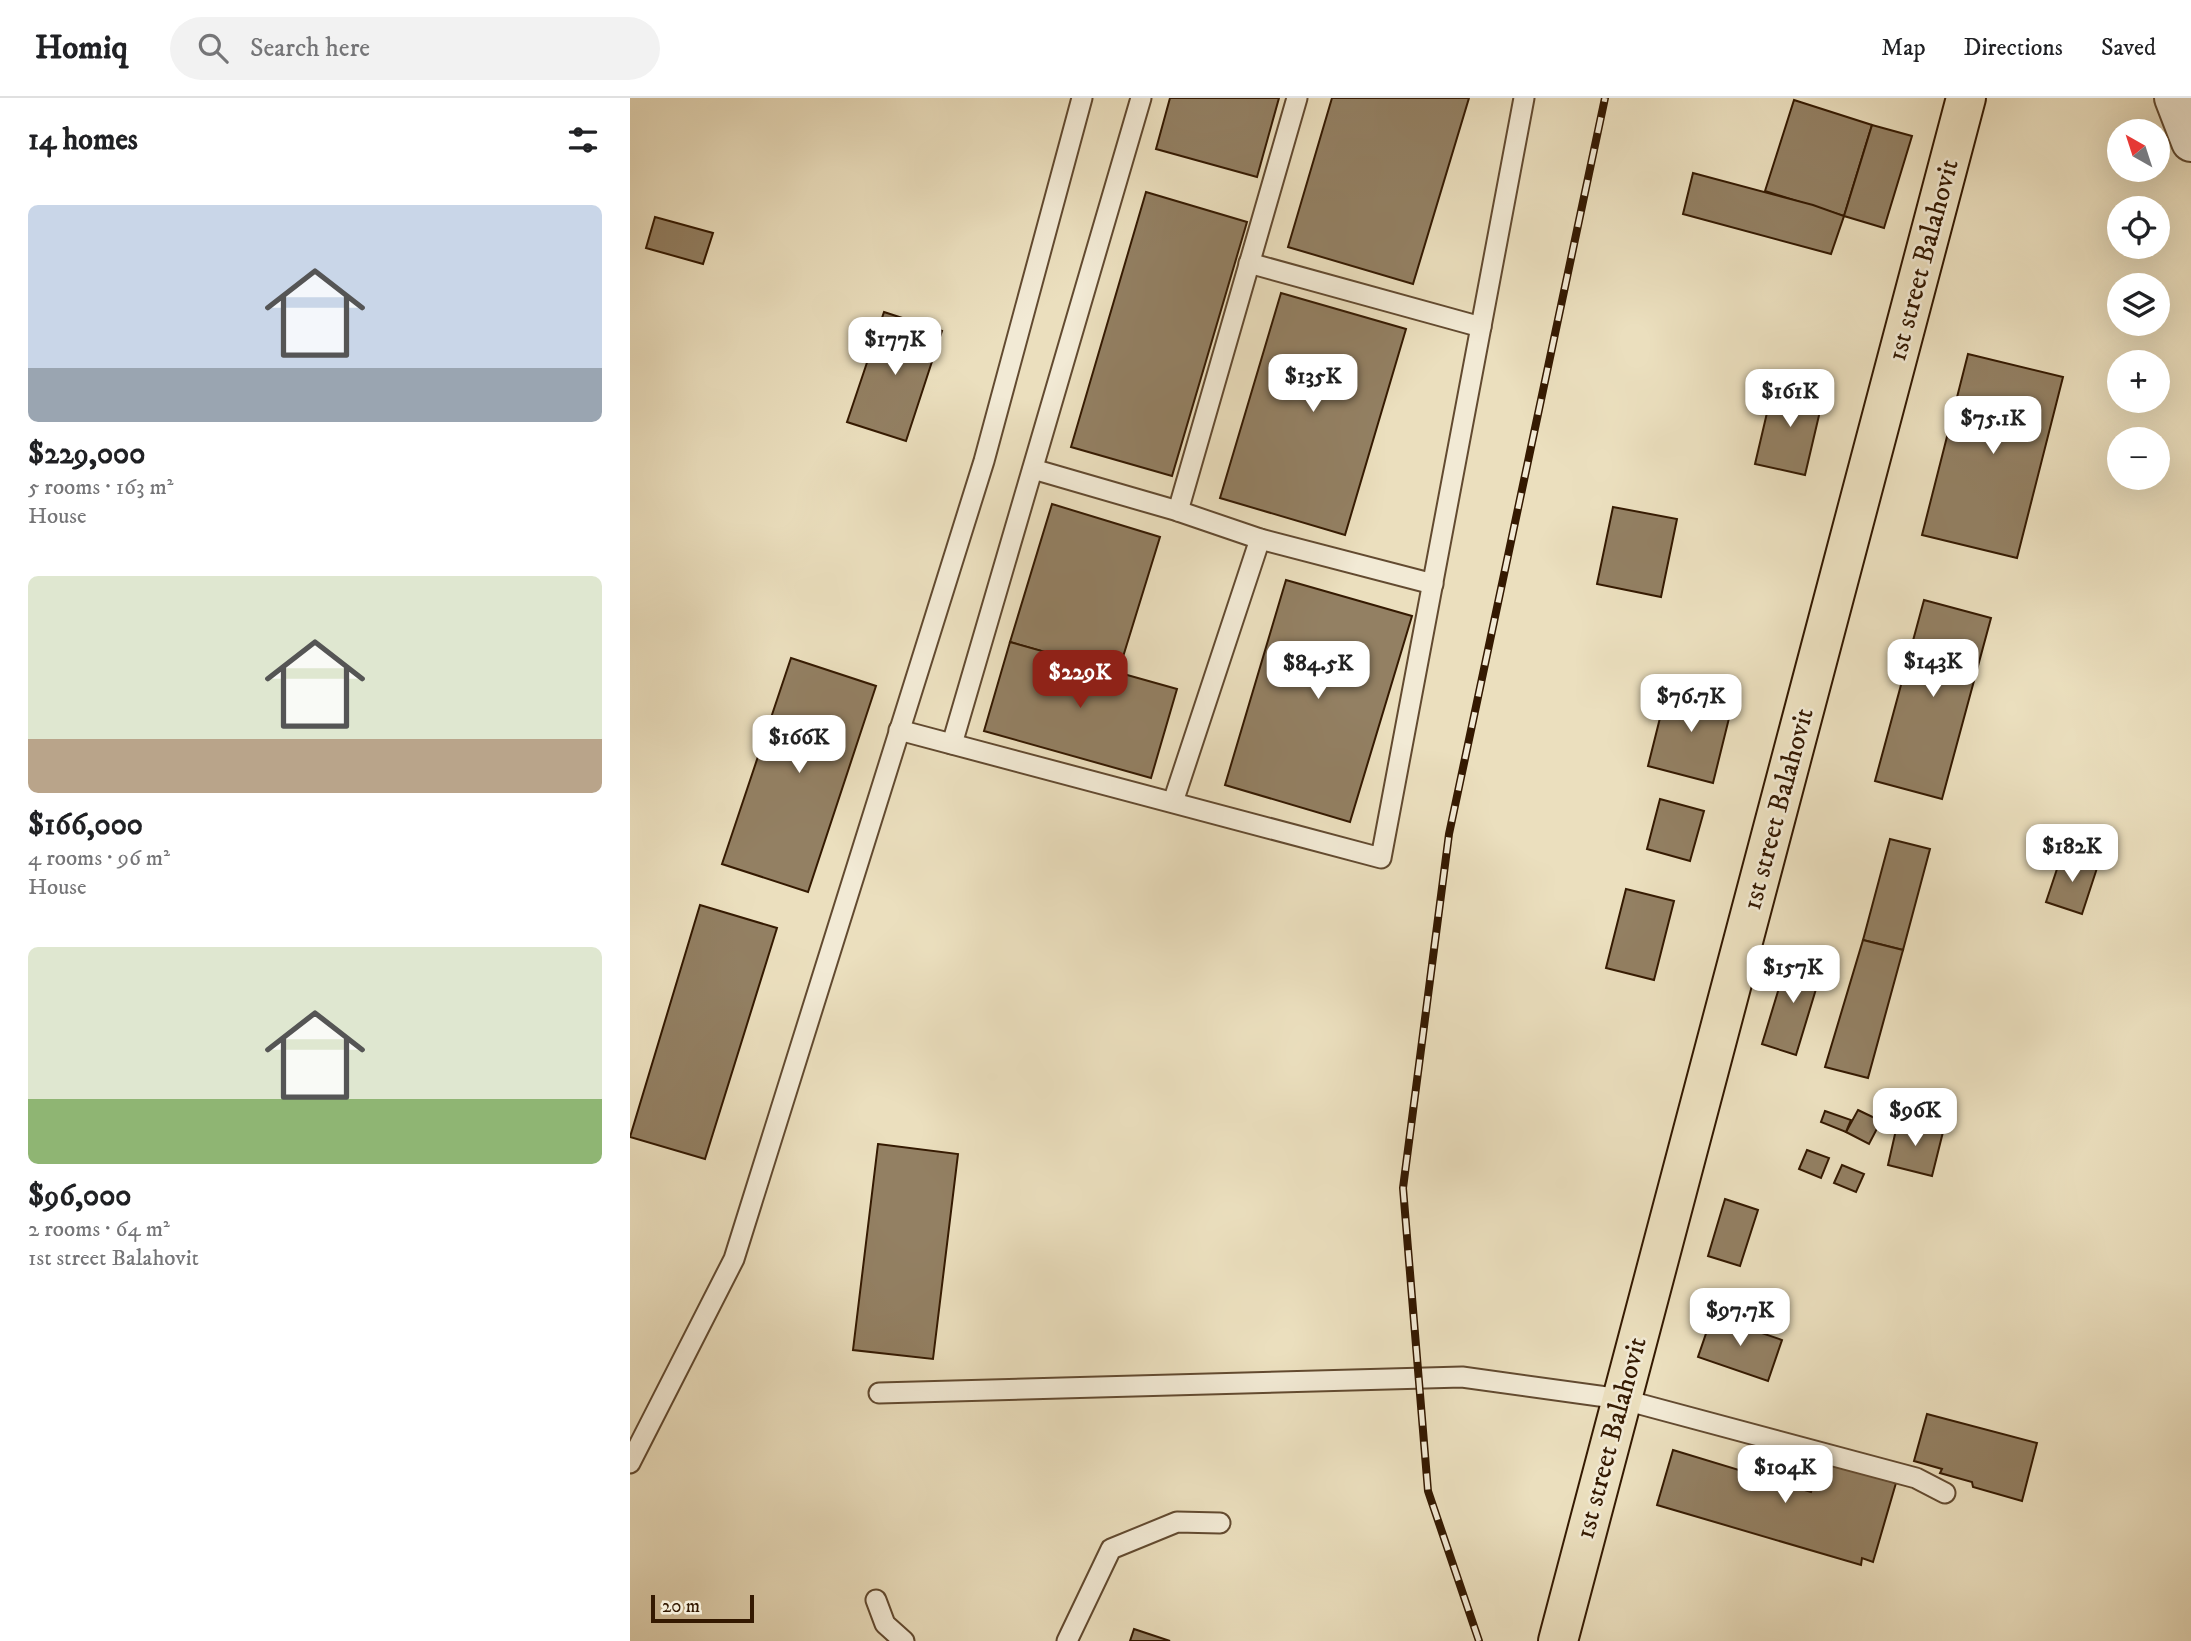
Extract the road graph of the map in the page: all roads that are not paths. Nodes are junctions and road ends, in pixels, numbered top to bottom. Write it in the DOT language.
graph roads {
  1 [pos="1082,98"];
  2 [pos="1141,98"];
  3 [pos="1297,98"];
  4 [pos="1524,98"];
  5 [pos="1966,98"];
  6 [pos="2175,98"];
  7 [pos="2191,142"];
  8 [pos="1249,263"];
  9 [pos="1481,327"];
  10 [pos="1033,468"];
  11 [pos="1178,511"];
  12 [pos="1260,540"];
  13 [pos="1433,584"];
  14 [pos="899,730"];
  15 [pos="951,744"];
  16 [pos="1173,803"];
  17 [pos="879,1393"];
  18 [pos="1621,1399"];
  19 [pos="630,1463"];
  20 [pos="1945,1493"];
  21 [pos="1220,1523"];
  22 [pos="876,1600"];
  23 [pos="905,1641"];
  24 [pos="1067,1641"];
  25 [pos="1558,1641"];
  1 -- 14 [label="lane"];
  2 -- 10 [label="lane"];
  3 -- 8 [label="lane"];
  4 -- 9 [label="lane"];
  5 -- 18 [label="main road, 1st street Balahovit"];
  6 -- 7 [label="street"];
  8 -- 9 [label="lane"];
  8 -- 11 [label="lane"];
  9 -- 13 [label="lane"];
  10 -- 11 [label="lane"];
  10 -- 15 [label="lane"];
  11 -- 12 [label="lane"];
  12 -- 13 [label="lane"];
  12 -- 16 [label="lane"];
  13 -- 16 [label="lane"];
  14 -- 15 [label="lane"];
  14 -- 19 [label="lane"];
  15 -- 16 [label="lane"];
  17 -- 18 [label="lane"];
  18 -- 20 [label="lane"];
  18 -- 25 [label="main road, 1st street Balahovit"];
  21 -- 24 [label="lane"];
  22 -- 23 [label="lane"];
}
